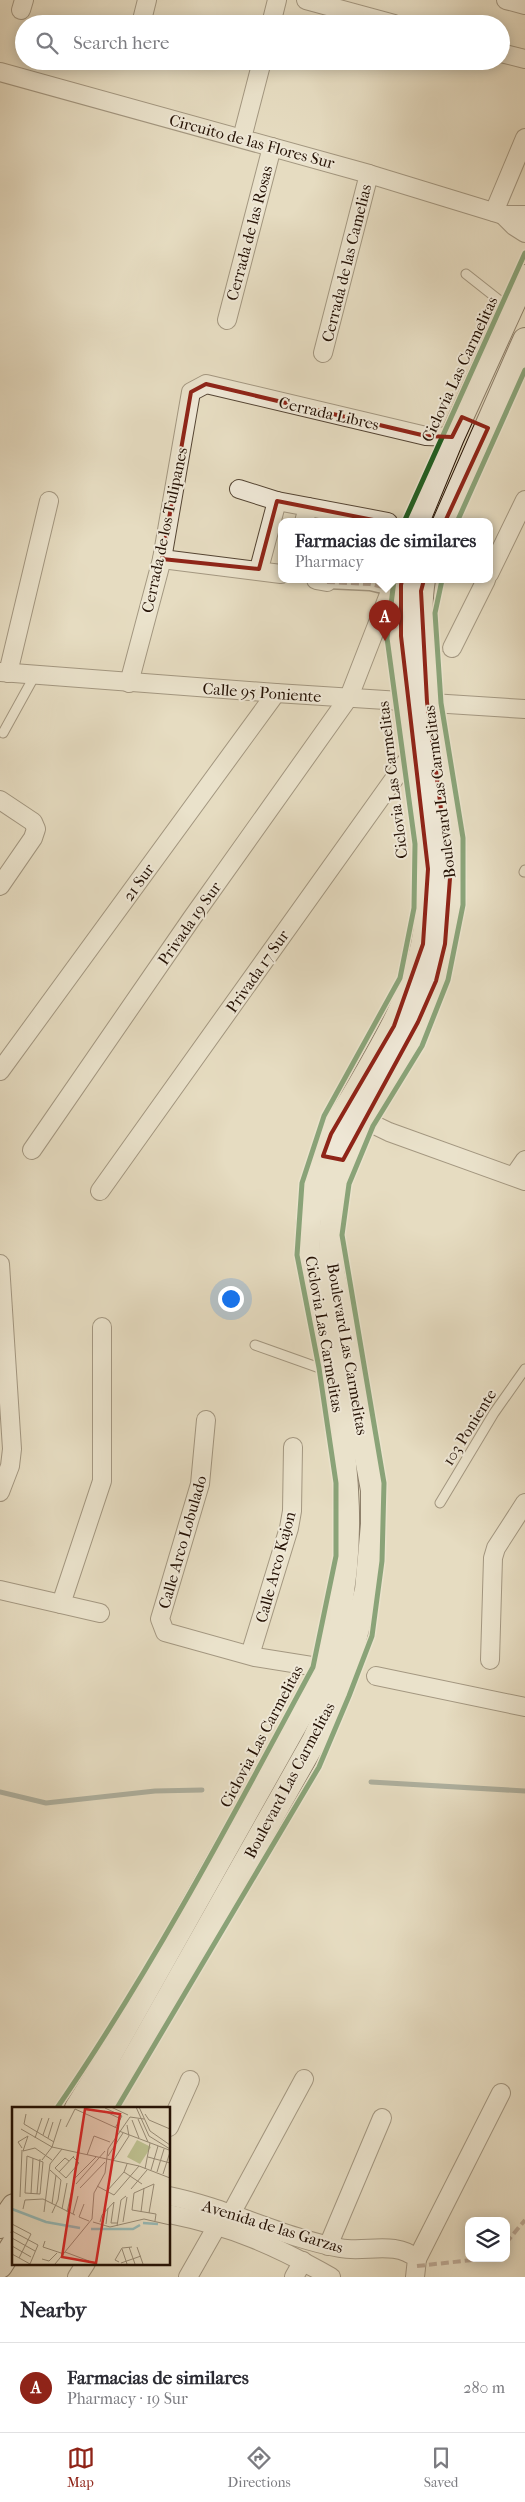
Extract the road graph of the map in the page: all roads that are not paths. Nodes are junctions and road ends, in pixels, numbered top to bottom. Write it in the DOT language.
graph roads {
  1 [pos="147,0"];
  2 [pos="277,0"];
  3 [pos="306,0"];
  4 [pos="506,0"];
  5 [pos="525,5"];
  6 [pos="143,15"];
  7 [pos="273,15"];
  8 [pos="361,15"];
  9 [pos="510,55"];
  10 [pos="525,59"];
  11 [pos="260,70"];
  12 [pos="0,72"];
  13 [pos="242,138"];
  14 [pos="525,138"];
  15 [pos="272,147"];
  16 [pos="369,174"];
  17 [pos="499,214"];
  18 [pos="525,215"];
  19 [pos="525,233"];
  20 [pos="466,274"];
  21 [pos="525,277"];
  22 [pos="510,308"];
  23 [pos="227,320"];
  24 [pos="525,340"];
  25 [pos="323,353"];
  26 [pos="206,384"];
  27 [pos="457,427"];
  28 [pos="488,428"];
  29 [pos="239,489"];
  30 [pos="525,500"];
  31 [pos="49,501"];
  32 [pos="277,501"];
  33 [pos="306,515"];
  34 [pos="341,518"];
  35 [pos="419,518"];
  36 [pos="447,518"];
  37 [pos="162,559"];
  38 [pos="493,566"];
  39 [pos="259,569"];
  40 [pos="278,573"];
  41 [pos="354,583"];
  42 [pos="424,583"];
  43 [pos="484,583"];
  44 [pos="398,585"];
  45 [pos="452,648"];
  46 [pos="4,672"];
  47 [pos="35,675"];
  48 [pos="129,683"];
  49 [pos="276,693"];
  50 [pos="349,697"];
  51 [pos="416,701"];
  52 [pos="525,709"];
  53 [pos="3,733"];
  54 [pos="414,751"];
  55 [pos="0,800"];
  56 [pos="0,886"];
  57 [pos="0,1071"];
  58 [pos="362,1119"];
  59 [pos="32,1150"];
  60 [pos="333,1158"];
  61 [pos="525,1160"];
  62 [pos="520,1178"];
  63 [pos="100,1191"];
  64 [pos="0,1264"];
  65 [pos="102,1327"];
  66 [pos="255,1345"];
  67 [pos="525,1368"];
  68 [pos="331,1372"];
  69 [pos="206,1420"];
  70 [pos="293,1447"];
  71 [pos="0,1492"];
  72 [pos="525,1502"];
  73 [pos="440,1503"];
  74 [pos="0,1590"];
  75 [pos="61,1604"];
  76 [pos="100,1613"];
  77 [pos="250,1655"];
  78 [pos="490,1660"];
  79 [pos="324,1668"];
  80 [pos="376,1676"];
  81 [pos="525,1707"];
  82 [pos="190,2080"];
  83 [pos="304,2080"];
  84 [pos="501,2093"];
  85 [pos="78,2107"];
  86 [pos="102,2107"];
  87 [pos="382,2118"];
  88 [pos="170,2125"];
  89 [pos="170,2196"];
  90 [pos="232,2212"];
  91 [pos="170,2214"];
  92 [pos="217,2226"];
  93 [pos="328,2246"];
  94 [pos="12,2247"];
  95 [pos="417,2259"];
  96 [pos="303,2261"];
  97 [pos="85,2264"];
  98 [pos="0,2266"];
  99 [pos="77,2277"];
  100 [pos="188,2277"];
  101 [pos="294,2277"];
  102 [pos="331,2277"];
  103 [pos="415,2277"];
  1 -- 6 [label="street"];
  2 -- 7 [label="street"];
  3 -- 8 [label="street"];
  4 -- 5 [label="street"];
  9 -- 10 [label="street"];
  11 -- 13 [label="street"];
  12 -- 13 [label="street, Circuito de las Flores Sur"];
  13 -- 15 [label="street, Circuito de las Flores Sur"];
  14 -- 17 [label="street"];
  15 -- 16 [label="street, Circuito de las Flores Sur"];
  15 -- 23 [label="street, Cerrada de las Rosas"];
  16 -- 17 [label="street, Circuito de las Flores Sur"];
  16 -- 25 [label="street, Cerrada de las Camelias"];
  17 -- 18 [label="street, Circuito de las Flores Sur"];
  17 -- 19 [label="street, Circuito de las Flores Sur"];
  20 -- 22 [label="lane"];
  21 -- 22 [label="main road"];
  22 -- 27 [label="main road"];
  24 -- 28 [label="main road"];
  26 -- 27 [label="street, Cerrada Libres"];
  26 -- 37 [label="street, Cerrada de los Tulipanes"];
  27 -- 28 [label="main road"];
  27 -- 35 [label="main road"];
  28 -- 36 [label="main road"];
  29 -- 32 [label="street"];
  30 -- 38 [label="street"];
  31 -- 46 [label="street"];
  32 -- 33 [label="street"];
  32 -- 39 [label="street"];
  33 -- 34 [label="street"];
  37 -- 39 [label="street"];
  37 -- 48 [label="street, Cerrada de los Tulipanes"];
  39 -- 40 [label="street"];
  41 -- 44 [label="street"];
  42 -- 51 [label="main road, Boulevard Las Carmelitas"];
  43 -- 45 [label="street"];
  44 -- 50 [label="street, Privada 19 Sur"];
  44 -- 51 [label="main road, Boulevard Las Carmelitas"];
  46 -- 47 [label="street, Calle 95 Poniente"];
  47 -- 48 [label="street, Calle 95 Poniente"];
  47 -- 53 [label="lane"];
  48 -- 49 [label="street, Calle 95 Poniente"];
  49 -- 50 [label="street, Calle 95 Poniente"];
  49 -- 57 [label="street, 21 Sur"];
  50 -- 51 [label="street, Calle 95 Poniente"];
  50 -- 59 [label="street, Privada 19 Sur"];
  51 -- 52 [label="street, Calle 95 Poniente"];
  51 -- 54 [label="main road, Boulevard Las Carmelitas"];
  51 -- 58 [label="main road, Boulevard Las Carmelitas"];
  54 -- 60 [label="main road, Boulevard Las Carmelitas"];
  54 -- 63 [label="street, Privada 17 Sur"];
  55 -- 56 [label="street"];
  58 -- 60 [label="main road, Boulevard Las Carmelitas"];
  58 -- 62 [label="street"];
  60 -- 68 [label="main road, Boulevard Las Carmelitas"];
  60 -- 86 [label="main road, Boulevard Las Carmelitas"];
  61 -- 62 [label="street"];
  64 -- 71 [label="street"];
  65 -- 75 [label="street"];
  66 -- 68 [label="lane"];
  67 -- 73 [label="lane, 103 Poniente"];
  68 -- 79 [label="main road, Boulevard Las Carmelitas"];
  69 -- 77 [label="street, Calle Arco Lobulado"];
  70 -- 77 [label="street, Calle Arco Kajon"];
  72 -- 78 [label="street"];
  74 -- 75 [label="street"];
  75 -- 76 [label="street"];
  77 -- 79 [label="street"];
  79 -- 85 [label="main road, Boulevard Las Carmelitas"];
  80 -- 81 [label="street"];
  82 -- 88 [label="street"];
  83 -- 90 [label="street"];
  84 -- 95 [label="street"];
  87 -- 93 [label="street"];
  89 -- 90 [label="street, Avenida de las Garzas"];
  90 -- 93 [label="street, Avenida de las Garzas"];
  91 -- 92 [label="street, Avenida de las Garzas"];
  92 -- 96 [label="street, Avenida de las Garzas"];
  92 -- 100 [label="street"];
  93 -- 95 [label="street, Avenida de las Garzas"];
  94 -- 98 [label="main road"];
  95 -- 103 [label="street"];
  96 -- 101 [label="street"];
  96 -- 102 [label="street, Avenida de las Garzas"];
  97 -- 99 [label="street"];
}
